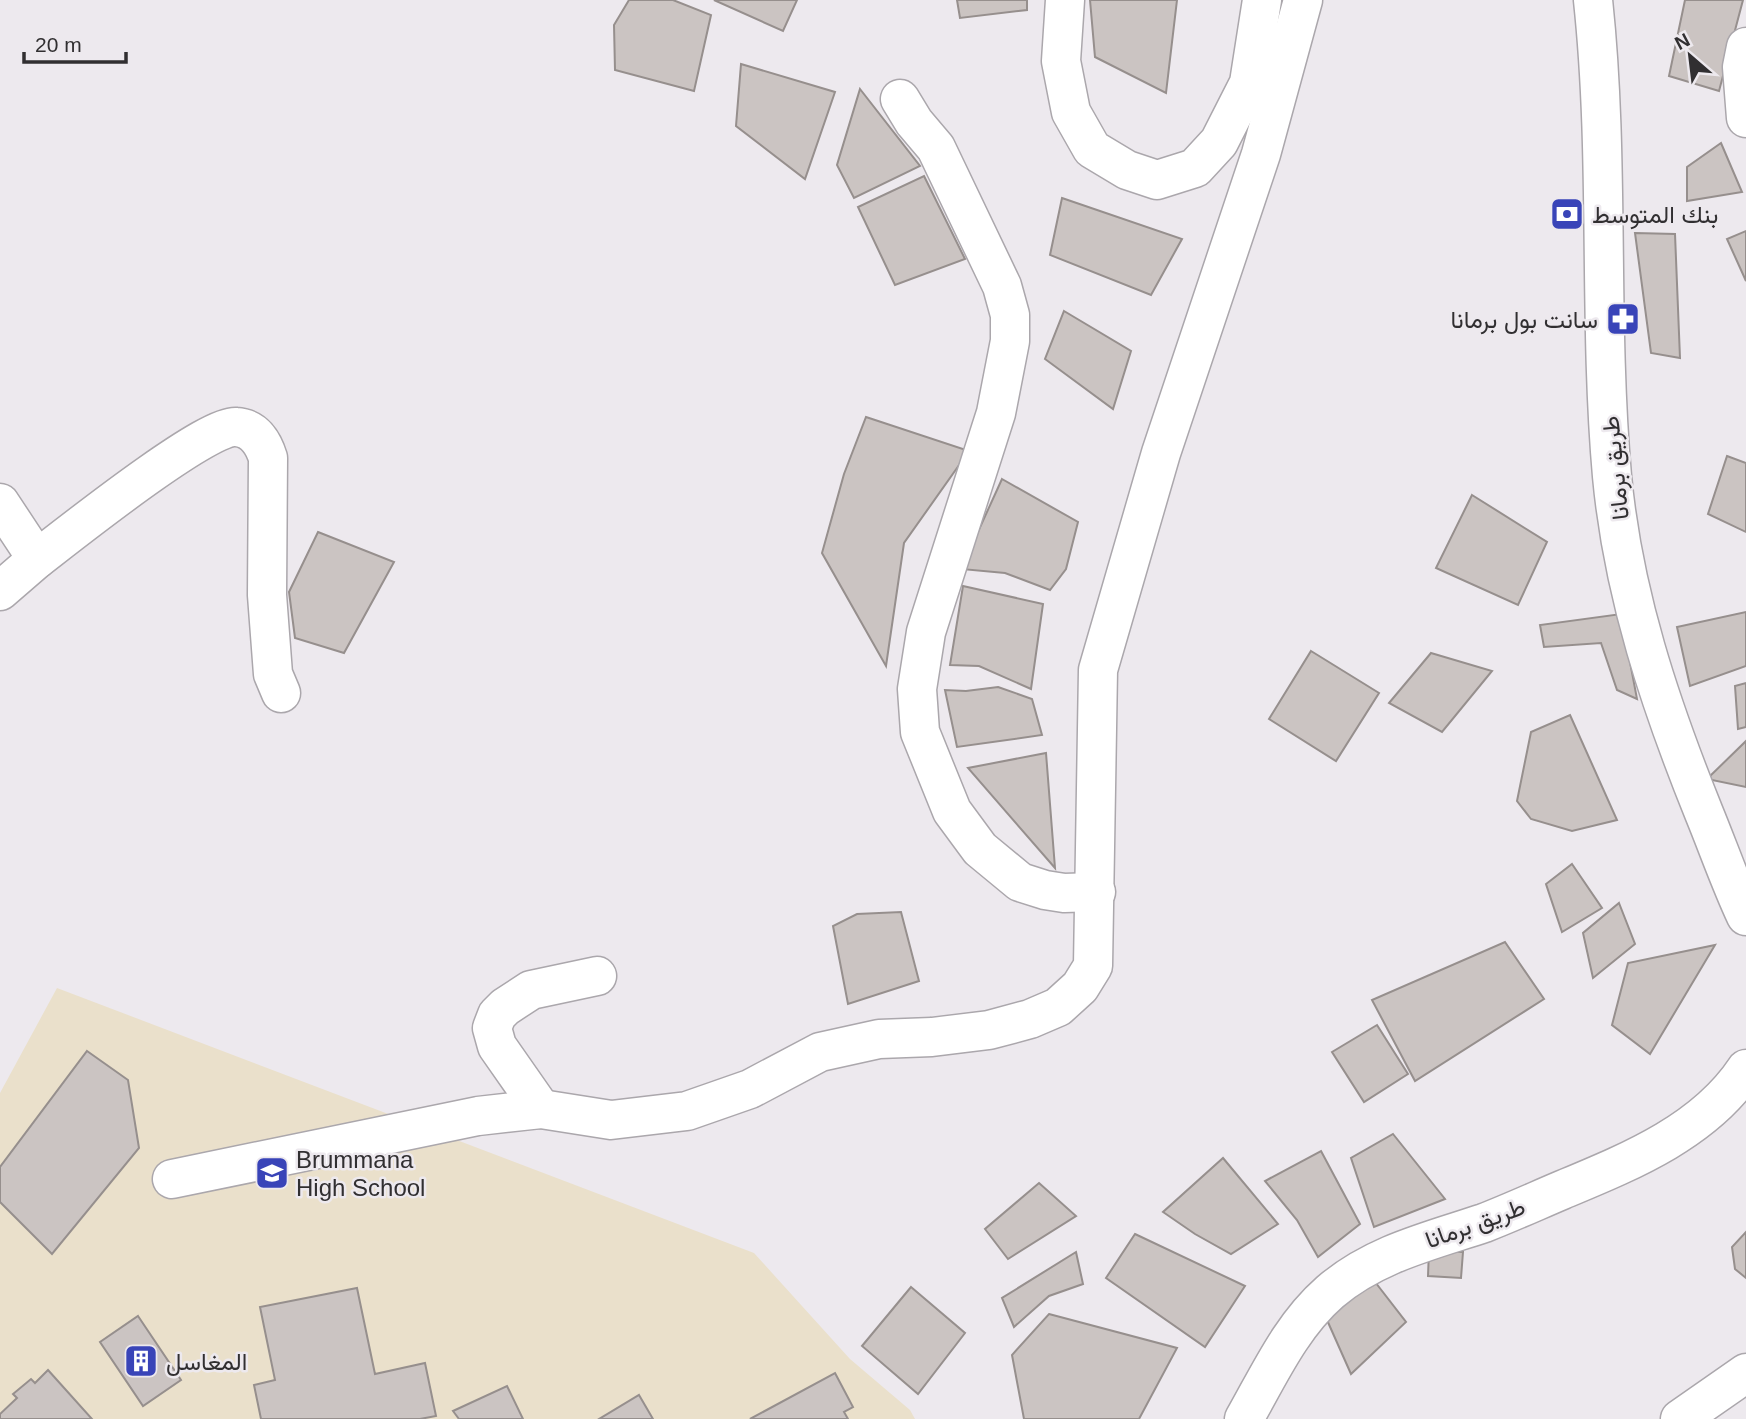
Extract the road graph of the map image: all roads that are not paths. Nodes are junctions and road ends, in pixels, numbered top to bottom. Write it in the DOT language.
graph roads {
  1 [pos="1065,0"];
  2 [pos="1262,0"];
  3 [pos="1303,0"];
  4 [pos="1592,0"];
  5 [pos="1746,47"];
  6 [pos="900,99"];
  7 [pos="1746,118"];
  8 [pos="0,503"];
  9 [pos="37,559"];
  10 [pos="0,591"];
  11 [pos="281,693"];
  12 [pos="1096,892"];
  13 [pos="1746,916"];
  14 [pos="597,976"];
  15 [pos="1746,1069"];
  16 [pos="541,1109"];
  17 [pos="172,1179"];
  18 [pos="1746,1373"];
  19 [pos="1244,1419"];
  20 [pos="1680,1419"];
  1 -- 2 [label="street"];
  3 -- 12 [label="street"];
  4 -- 13 [label="street, طريق برمانا"];
  5 -- 7 [label="street"];
  6 -- 12 [label="street"];
  8 -- 9 [label="street"];
  9 -- 10 [label="street"];
  9 -- 11 [label="street"];
  12 -- 16 [label="street"];
  14 -- 16 [label="street"];
  15 -- 19 [label="street, طريق برمانا"];
  16 -- 17 [label="street"];
  18 -- 20 [label="street"];
}
